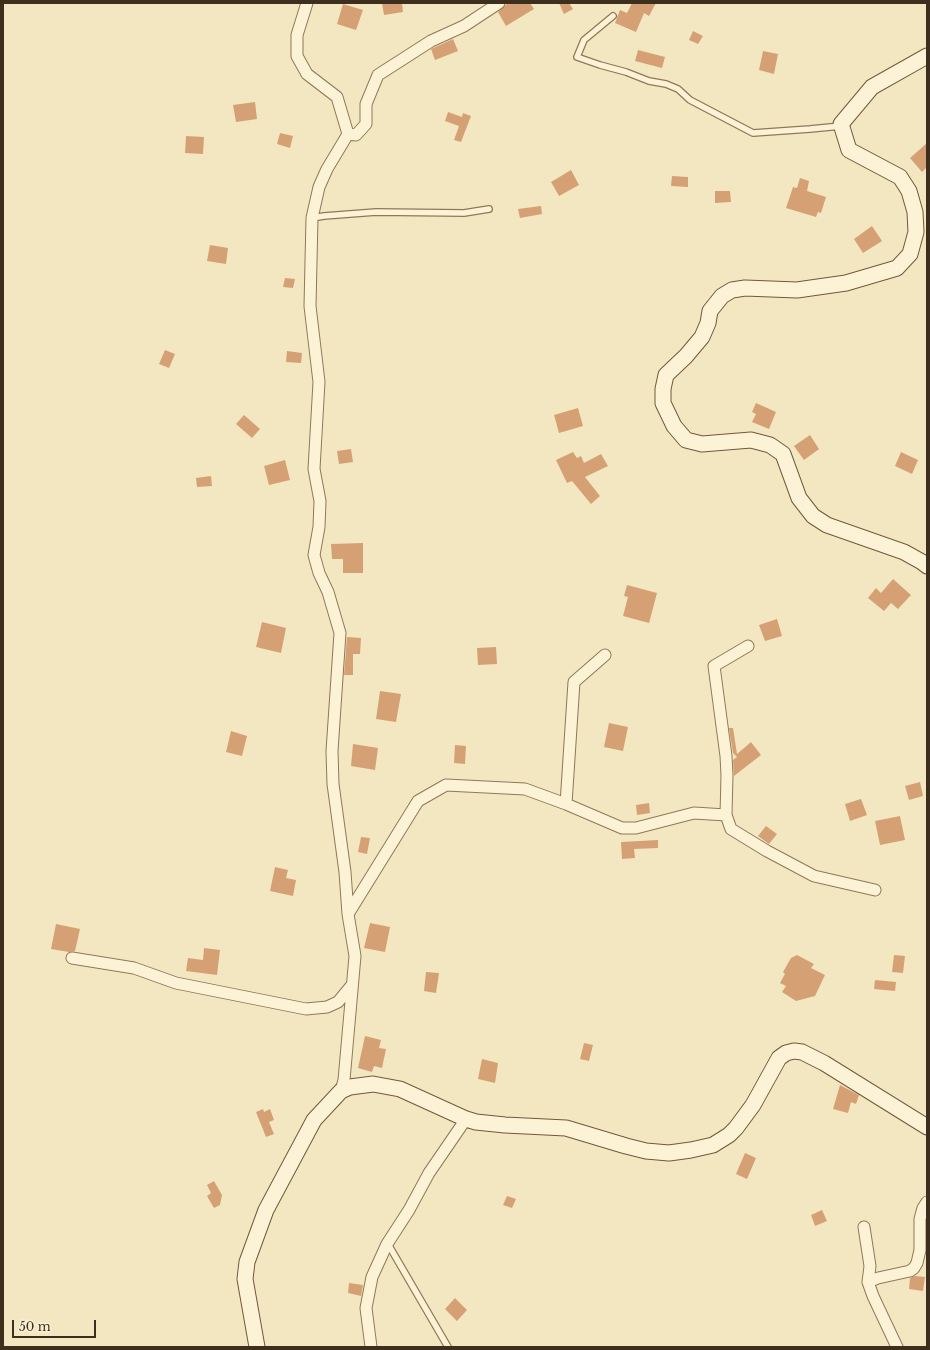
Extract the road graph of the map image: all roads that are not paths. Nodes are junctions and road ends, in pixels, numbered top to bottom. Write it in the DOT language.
graph roads {
  1 [pos="307,3"];
  2 [pos="499,3"];
  3 [pos="613,16"];
  4 [pos="927,56"];
  5 [pos="842,126"];
  6 [pos="348,134"];
  7 [pos="489,209"];
  8 [pos="312,218"];
  9 [pos="927,566"];
  10 [pos="748,646"];
  11 [pos="604,655"];
  12 [pos="566,804"];
  13 [pos="726,815"];
  14 [pos="875,890"];
  15 [pos="348,914"];
  16 [pos="72,958"];
  17 [pos="353,984"];
  18 [pos="341,1091"];
  19 [pos="466,1119"];
  20 [pos="927,1127"];
  21 [pos="927,1202"];
  22 [pos="864,1227"];
  23 [pos="387,1244"];
  24 [pos="868,1282"];
  25 [pos="257,1347"];
  26 [pos="371,1347"];
  27 [pos="448,1347"];
  28 [pos="897,1347"];
  1 -- 6 [label="street"];
  2 -- 6 [label="street"];
  3 -- 5 [label="lane"];
  4 -- 5 [label="street"];
  5 -- 9 [label="street"];
  6 -- 8 [label="street"];
  7 -- 8 [label="lane"];
  8 -- 15 [label="street"];
  10 -- 13 [label="street"];
  11 -- 12 [label="street"];
  12 -- 13 [label="street"];
  12 -- 15 [label="street"];
  13 -- 14 [label="street"];
  15 -- 17 [label="street"];
  16 -- 17 [label="street"];
  17 -- 18 [label="street"];
  18 -- 19 [label="street"];
  18 -- 25 [label="street"];
  19 -- 20 [label="street"];
  19 -- 23 [label="street"];
  21 -- 24 [label="street"];
  22 -- 24 [label="street"];
  23 -- 26 [label="street"];
  23 -- 27 [label="lane"];
  24 -- 28 [label="street"];
}
